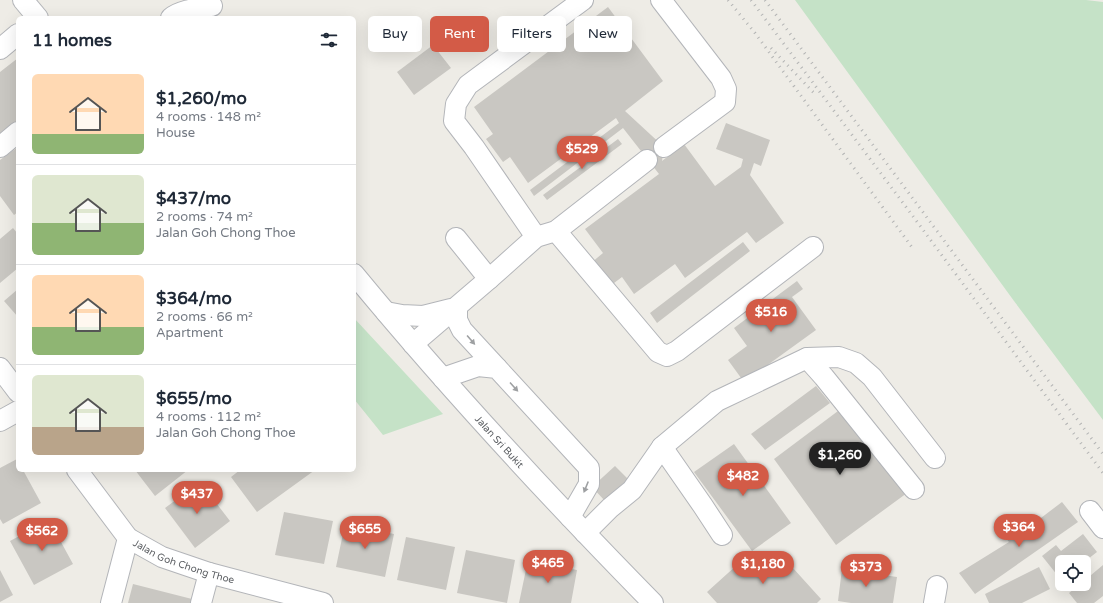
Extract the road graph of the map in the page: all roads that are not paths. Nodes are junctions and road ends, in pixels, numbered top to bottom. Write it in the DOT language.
graph roads {
  1 [pos="23,0"];
  2 [pos="583,0"];
  3 [pos="661,0"];
  4 [pos="213,8"];
  5 [pos="36,16"];
  6 [pos="174,16"];
  7 [pos="16,36"];
  8 [pos="0,49"];
  9 [pos="16,134"];
  10 [pos="0,147"];
  11 [pos="664,147"];
  12 [pos="647,160"];
  13 [pos="556,231"];
  14 [pos="536,237"];
  15 [pos="456,238"];
  16 [pos="813,247"];
  17 [pos="356,276"];
  18 [pos="489,279"];
  19 [pos="457,307"];
  20 [pos="386,312"];
  21 [pos="413,344"];
  22 [pos="807,358"];
  23 [pos="0,368"];
  24 [pos="497,368"];
  25 [pos="443,378"];
  26 [pos="16,389"];
  27 [pos="16,411"];
  28 [pos="0,421"];
  29 [pos="662,447"];
  30 [pos="935,458"];
  31 [pos="78,472"];
  32 [pos="914,489"];
  33 [pos="1090,511"];
  34 [pos="570,517"];
  35 [pos="1103,528"];
  36 [pos="585,533"];
  37 [pos="722,535"];
  38 [pos="128,538"];
  39 [pos="209,573"];
  40 [pos="111,603"];
  41 [pos="201,603"];
  42 [pos="323,603"];
  43 [pos="653,603"];
  1 -- 5 [label="street"];
  2 -- 14 [label="street"];
  3 -- 11 [label="street"];
  4 -- 6 [label="street"];
  7 -- 8 [label="street"];
  9 -- 10 [label="street"];
  12 -- 13 [label="street"];
  13 -- 14 [label="street"];
  13 -- 16 [label="street"];
  14 -- 18 [label="street"];
  15 -- 18 [label="street"];
  17 -- 20 [label="street, Jalan Sri Bukit"];
  18 -- 19 [label="street"];
  19 -- 20 [label="street"];
  19 -- 21 [label="street"];
  19 -- 24 [label="street, one-way"];
  20 -- 21 [label="street, Jalan Sri Bukit"];
  21 -- 25 [label="street, Jalan Sri Bukit"];
  22 -- 29 [label="street"];
  22 -- 30 [label="street"];
  22 -- 32 [label="street"];
  23 -- 26 [label="street"];
  24 -- 25 [label="street"];
  24 -- 34 [label="street, one-way"];
  25 -- 34 [label="street, Jalan Sri Bukit"];
  27 -- 28 [label="street"];
  29 -- 36 [label="street"];
  29 -- 37 [label="street"];
  31 -- 38 [label="street, Jalan Goh Chong Thoe"];
  33 -- 35 [label="street"];
  34 -- 36 [label="street, Jalan Sri Bukit"];
  36 -- 43 [label="street, Jalan Sri Bukit"];
  38 -- 39 [label="street, Jalan Goh Chong Thoe"];
  38 -- 40 [label="street"];
  39 -- 41 [label="street"];
  39 -- 42 [label="street, Jalan Goh Chong Thoe"];
}
